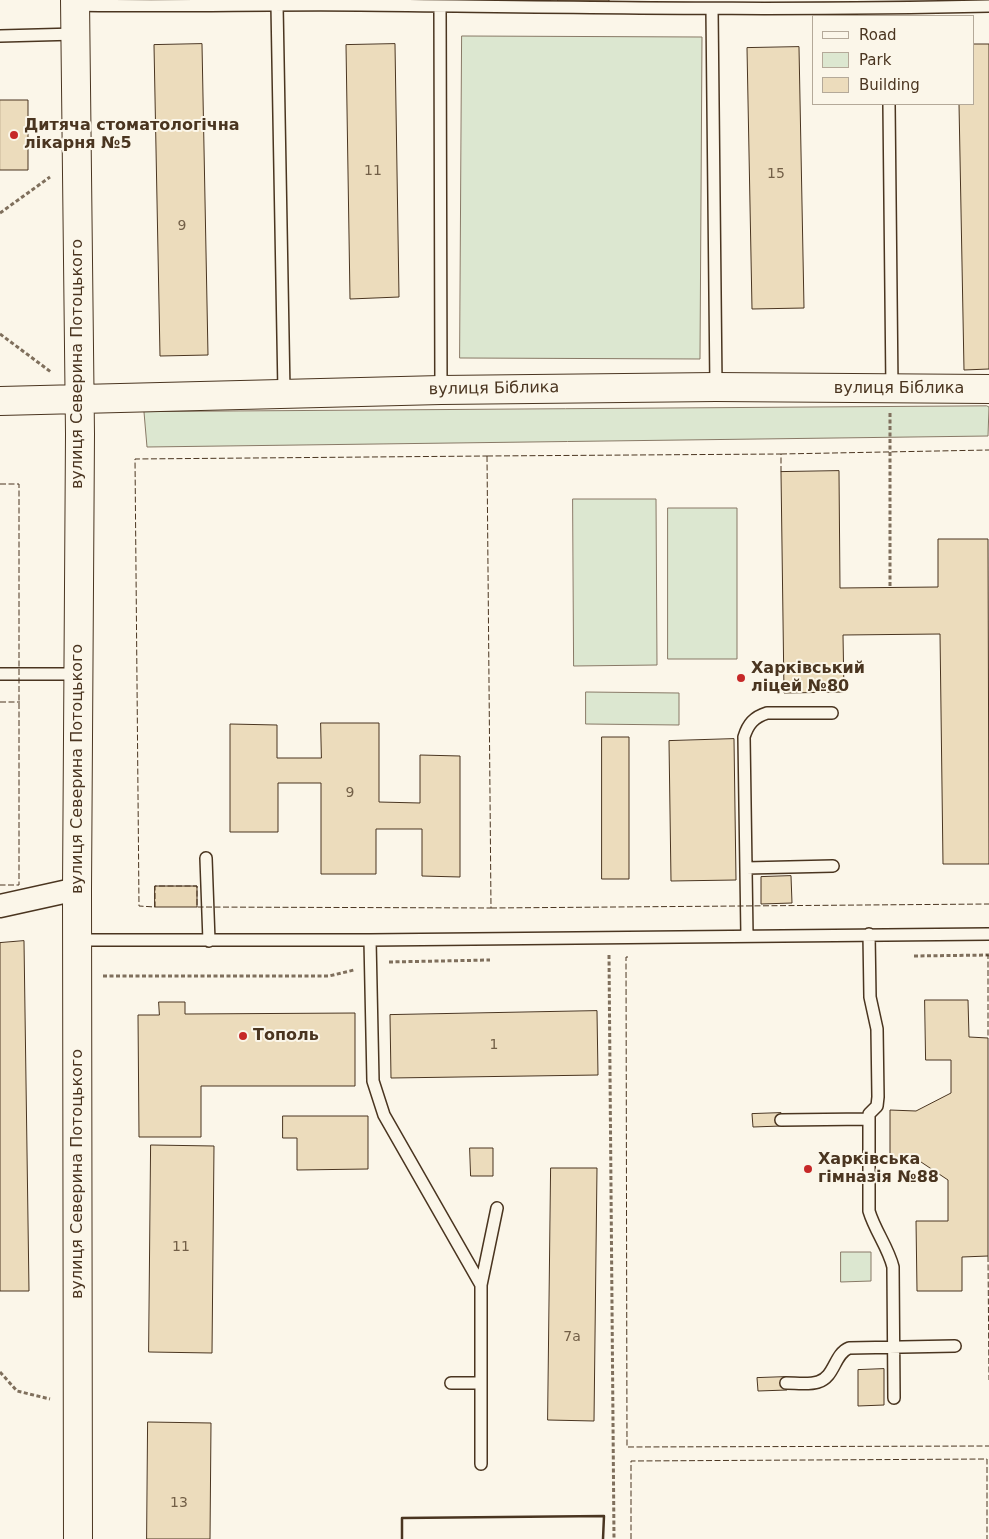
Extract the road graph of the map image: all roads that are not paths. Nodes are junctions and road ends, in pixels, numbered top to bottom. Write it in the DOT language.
graph roads {
  1 [pos="75,3"];
  2 [pos="277,4"];
  3 [pos="524,4"];
  4 [pos="440,6"];
  5 [pos="989,6"];
  6 [pos="712,10"];
  7 [pos="889,12"];
  8 [pos="76,34"];
  9 [pos="0,36"];
  10 [pos="890,105"];
  11 [pos="716,387"];
  12 [pos="989,389"];
  13 [pos="441,390"];
  14 [pos="284,392"];
  15 [pos="79,398"];
  16 [pos="891,398"];
  17 [pos="0,401"];
  18 [pos="0,674"];
  19 [pos="78,674"];
  20 [pos="832,713"];
  21 [pos="206,858"];
  22 [pos="833,866"];
  23 [pos="746,868"];
  24 [pos="78,889"];
  25 [pos="0,906"];
  26 [pos="869,934"];
  27 [pos="989,934"];
  28 [pos="747,936"];
  29 [pos="78,940"];
  30 [pos="209,940"];
  31 [pos="370,940"];
  32 [pos="869,1118"];
  33 [pos="781,1120"];
  34 [pos="497,1208"];
  35 [pos="481,1284"];
  36 [pos="894,1346"];
  37 [pos="955,1346"];
  38 [pos="451,1383"];
  39 [pos="481,1383"];
  40 [pos="786,1383"];
  41 [pos="894,1398"];
  42 [pos="481,1464"];
  43 [pos="78,1539"];
  1 -- 2 [label="lane"];
  1 -- 8 [label="street, вулиця Северина Потоцького"];
  2 -- 4 [label="lane"];
  2 -- 14 [label="lane"];
  3 -- 4 [label="lane"];
  3 -- 6 [label="lane"];
  4 -- 13 [label="lane"];
  5 -- 7 [label="lane"];
  6 -- 7 [label="lane"];
  6 -- 11 [label="lane"];
  8 -- 9 [label="lane"];
  8 -- 15 [label="street, вулиця Северина Потоцького"];
  10 -- 16 [label="lane"];
  11 -- 13 [label="street, вулиця Біблика"];
  11 -- 16 [label="street, вулиця Біблика"];
  12 -- 16 [label="street, вулиця Біблика"];
  13 -- 14 [label="street, вулиця Біблика"];
  14 -- 15 [label="street, вулиця Біблика"];
  15 -- 17 [label="street, вулиця Біблика"];
  15 -- 19 [label="street, вулиця Северина Потоцького"];
  18 -- 19 [label="lane"];
  19 -- 24 [label="street, вулиця Северина Потоцького"];
  20 -- 23 [label="lane"];
  21 -- 30 [label="lane"];
  22 -- 23 [label="lane"];
  23 -- 28 [label="lane"];
  24 -- 25 [label="street"];
  24 -- 29 [label="street, вулиця Северина Потоцького"];
  26 -- 27 [label="lane"];
  26 -- 28 [label="lane"];
  26 -- 32 [label="lane"];
  28 -- 31 [label="lane"];
  29 -- 30 [label="lane"];
  29 -- 43 [label="street, вулиця Северина Потоцького"];
  30 -- 31 [label="lane"];
  31 -- 35 [label="lane"];
  32 -- 33 [label="lane"];
  32 -- 36 [label="lane"];
  34 -- 35 [label="lane"];
  35 -- 39 [label="lane"];
  36 -- 37 [label="lane"];
  36 -- 40 [label="lane"];
  36 -- 41 [label="lane"];
  38 -- 39 [label="lane"];
  39 -- 42 [label="lane"];
}
